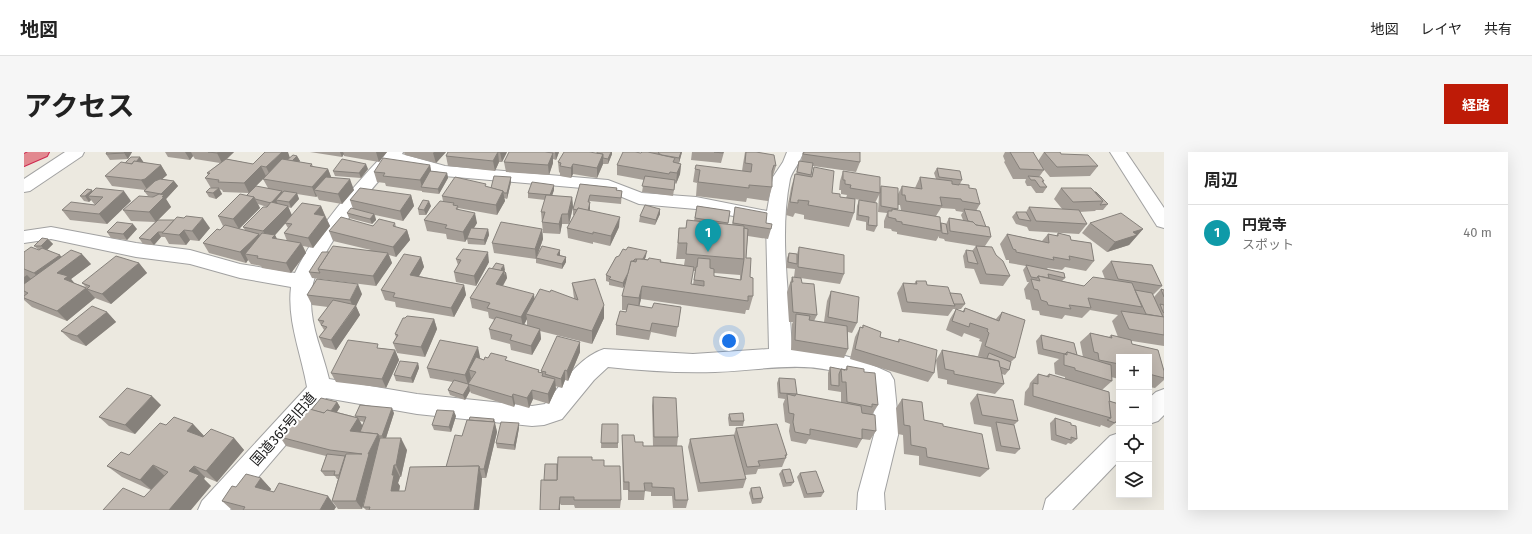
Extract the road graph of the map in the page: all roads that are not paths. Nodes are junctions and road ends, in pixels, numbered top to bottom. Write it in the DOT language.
graph roads {
  1 [pos="41,152"];
  2 [pos="76,152"];
  3 [pos="795,152"];
  4 [pos="1118,152"];
  5 [pos="393,154"];
  6 [pos="24,161"];
  7 [pos="24,187"];
  8 [pos="775,218"];
  9 [pos="1164,222"];
  10 [pos="24,237"];
  11 [pos="302,281"];
  12 [pos="781,357"];
  13 [pos="319,387"];
  14 [pos="1164,399"];
  15 [pos="1152,411"];
  16 [pos="1116,447"];
  17 [pos="871,501"];
  18 [pos="1056,508"];
  19 [pos="212,510"];
  1 -- 6 [label="highway"];
  2 -- 7 [label="street"];
  3 -- 8 [label="street"];
  4 -- 9 [label="street"];
  5 -- 8 [label="street"];
  5 -- 11 [label="street, 国道365号旧道"];
  8 -- 12 [label="street"];
  10 -- 11 [label="street"];
  11 -- 13 [label="street, 国道365号旧道"];
  12 -- 13 [label="street"];
  12 -- 17 [label="street"];
  13 -- 19 [label="street, 国道365号旧道"];
  14 -- 15 [label="street"];
  16 -- 18 [label="street"];
}
